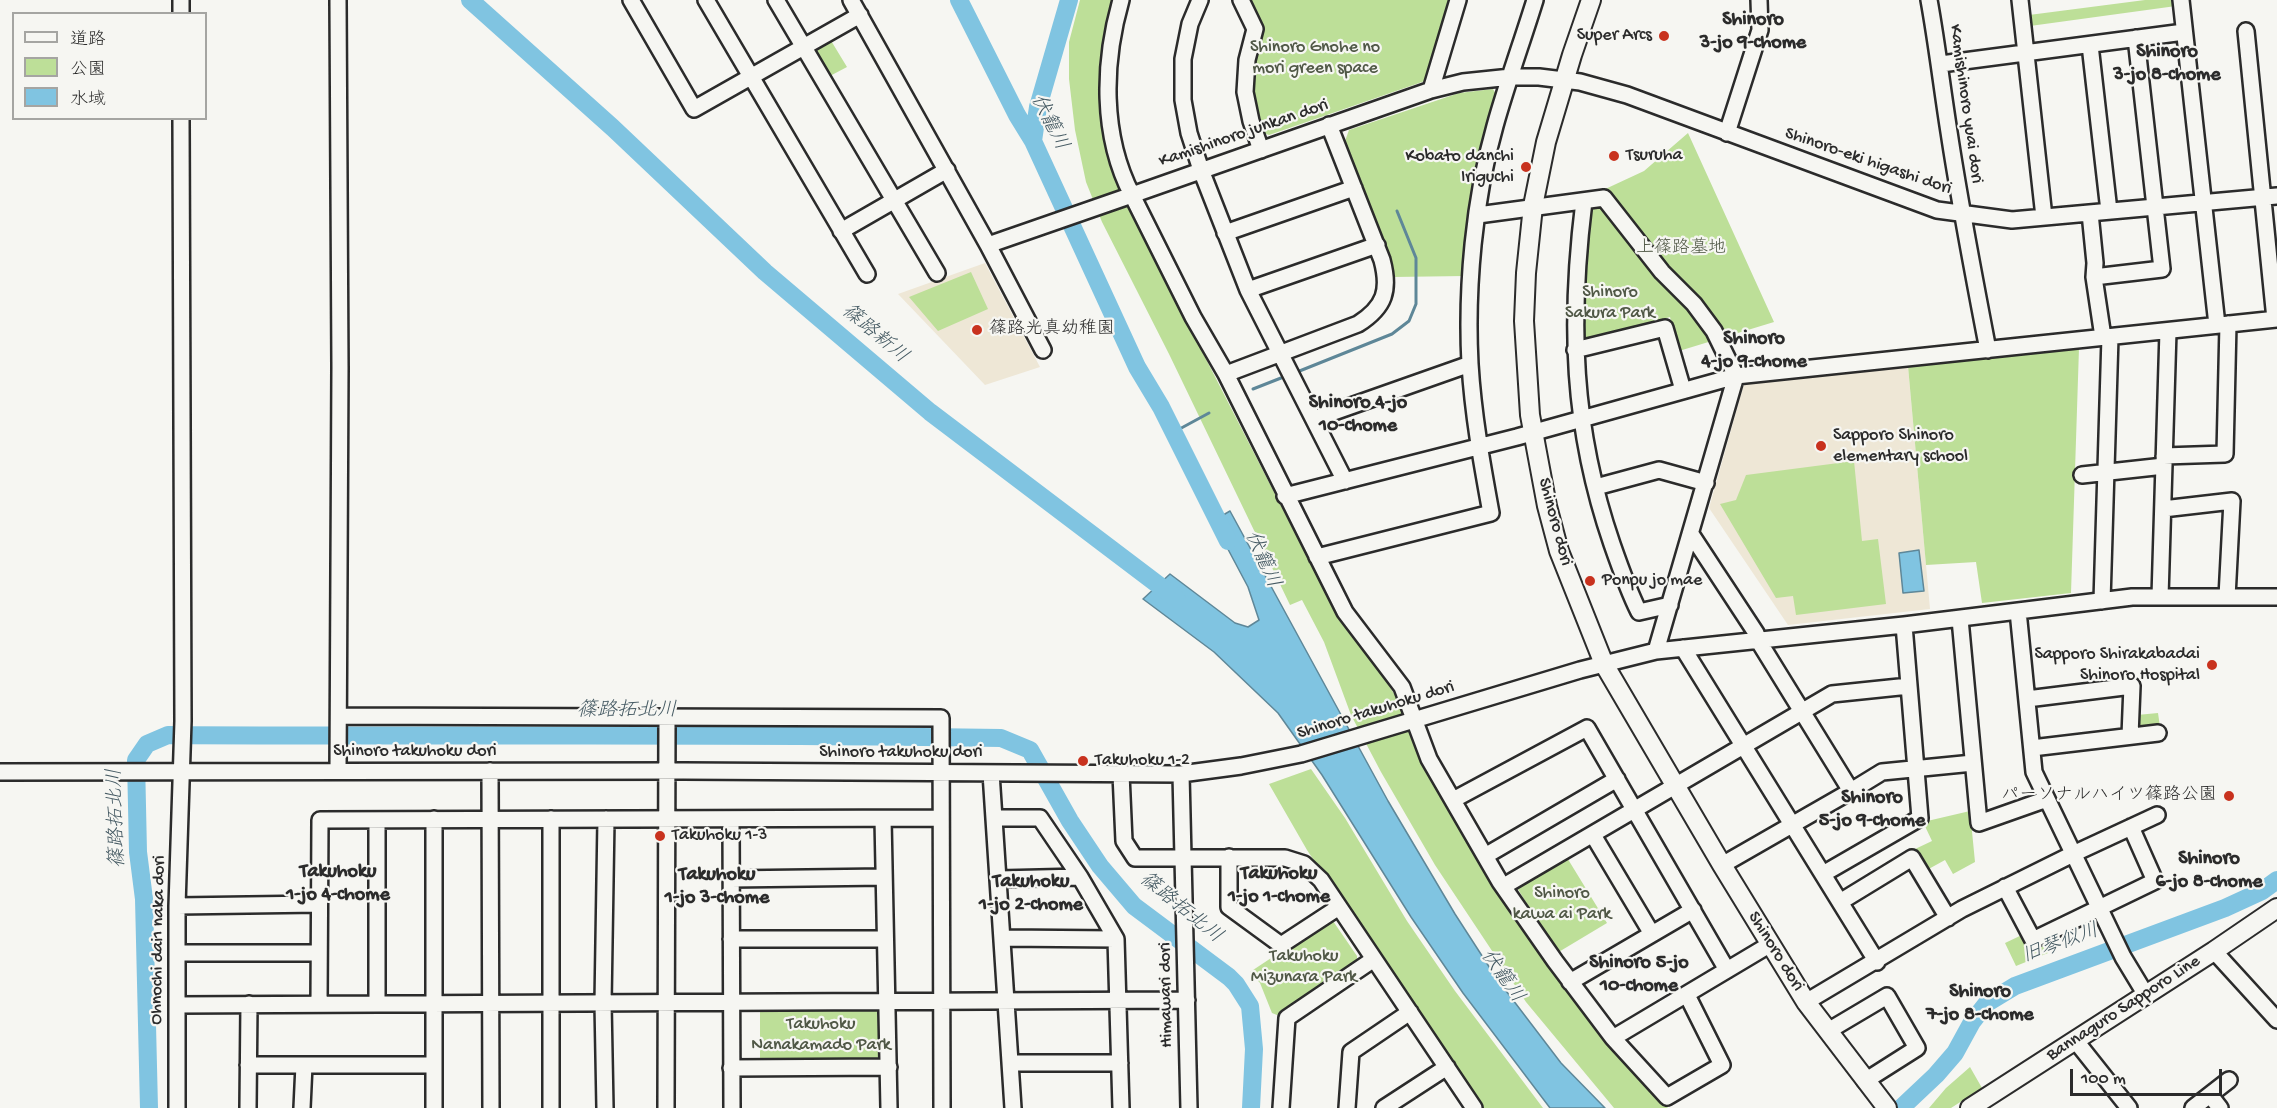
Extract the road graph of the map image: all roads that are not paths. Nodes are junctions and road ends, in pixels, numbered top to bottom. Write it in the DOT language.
graph roads {
  1 [pos="338,0"];
  2 [pos="631,0"];
  3 [pos="706,0"];
  4 [pos="776,0"];
  5 [pos="851,0"];
  6 [pos="1121,0"];
  7 [pos="1200,0"];
  8 [pos="1241,0"];
  9 [pos="1458,0"];
  10 [pos="1535,0"];
  11 [pos="1591,0"];
  12 [pos="1759,0"];
  13 [pos="1929,0"];
  14 [pos="2019,0"];
  15 [pos="2181,0"];
  16 [pos="860,15"];
  17 [pos="2246,31"];
  18 [pos="2184,32"];
  19 [pos="2136,38"];
  20 [pos="2090,45"];
  21 [pos="803,47"];
  22 [pos="2025,53"];
  23 [pos="1941,64"];
  24 [pos="752,76"];
  25 [pos="1511,77"];
  26 [pos="1565,79"];
  27 [pos="1431,90"];
  28 [pos="181,120"];
  29 [pos="1329,125"];
  30 [pos="1727,133"];
  31 [pos="1261,150"];
  32 [pos="947,170"];
  33 [pos="1201,170"];
  34 [pos="1354,188"];
  35 [pos="1132,195"];
  36 [pos="2270,196"];
  37 [pos="894,200"];
  38 [pos="1584,201"];
  39 [pos="2204,201"];
  40 [pos="1533,206"];
  41 [pos="2154,206"];
  42 [pos="2109,211"];
  43 [pos="2090,213"];
  44 [pos="1962,214"];
  45 [pos="1478,215"];
  46 [pos="2044,217"];
  47 [pos="841,231"];
  48 [pos="1225,232"];
  49 [pos="988,245"];
  50 [pos="1377,245"];
  51 [pos="937,273"];
  52 [pos="867,274"];
  53 [pos="2094,277"];
  54 [pos="1248,290"];
  55 [pos="2276,319"];
  56 [pos="2222,325"];
  57 [pos="2168,331"];
  58 [pos="2106,337"];
  59 [pos="1043,350"];
  60 [pos="1575,350"];
  61 [pos="1988,350"];
  62 [pos="1280,352"];
  63 [pos="1470,364"];
  64 [pos="1226,374"];
  65 [pos="1736,376"];
  66 [pos="1683,390"];
  67 [pos="1314,419"];
  68 [pos="1581,419"];
  69 [pos="1532,432"];
  70 [pos="1479,446"];
  71 [pos="2164,461"];
  72 [pos="2106,472"];
  73 [pos="2082,475"];
  74 [pos="1345,481"];
  75 [pos="1706,483"];
  76 [pos="1596,487"];
  77 [pos="1285,496"];
  78 [pos="2163,509"];
  79 [pos="1691,534"];
  80 [pos="1317,557"];
  81 [pos="2160,597"];
  82 [pos="2227,597"];
  83 [pos="2277,597"];
  84 [pos="2102,601"];
  85 [pos="1670,605"];
  86 [pos="2018,611"];
  87 [pos="1960,619"];
  88 [pos="1904,626"];
  89 [pos="1758,640"];
  90 [pos="1683,648"];
  91 [pos="1656,651"];
  92 [pos="1604,664"];
  93 [pos="1909,686"];
  94 [pos="2027,699"];
  95 [pos="1803,712"];
  96 [pos="339,719"];
  97 [pos="668,720"];
  98 [pos="1413,720"];
  99 [pos="2158,733"];
  100 [pos="2130,736"];
  101 [pos="1743,746"];
  102 [pos="2032,748"];
  103 [pos="1973,763"];
  104 [pos="1916,768"];
  105 [pos="338,771"];
  106 [pos="490,771"];
  107 [pos="666,771"];
  108 [pos="0,772"];
  109 [pos="183,773"];
  110 [pos="941,773"];
  111 [pos="992,773"];
  112 [pos="1120,774"];
  113 [pos="1181,774"];
  114 [pos="1617,779"];
  115 [pos="1676,785"];
  116 [pos="1851,791"];
  117 [pos="2047,799"];
  118 [pos="1453,800"];
  119 [pos="1635,810"];
  120 [pos="2157,815"];
  121 [pos="490,818"];
  122 [pos="941,818"];
  123 [pos="994,818"];
  124 [pos="377,819"];
  125 [pos="434,819"];
  126 [pos="551,819"];
  127 [pos="606,819"];
  128 [pos="667,819"];
  129 [pos="732,819"];
  130 [pos="884,819"];
  131 [pos="1791,825"];
  132 [pos="2131,827"];
  133 [pos="1593,835"];
  134 [pos="2073,854"];
  135 [pos="1485,856"];
  136 [pos="1228,857"];
  137 [pos="1183,858"];
  138 [pos="1722,865"];
  139 [pos="1823,874"];
  140 [pos="884,877"];
  141 [pos="1080,877"];
  142 [pos="731,879"];
  143 [pos="999,879"];
  144 [pos="1504,886"];
  145 [pos="2005,887"];
  146 [pos="1840,902"];
  147 [pos="320,904"];
  148 [pos="177,906"];
  149 [pos="1339,907"];
  150 [pos="2277,908"];
  151 [pos="2100,909"];
  152 [pos="1693,910"];
  153 [pos="1948,918"];
  154 [pos="1652,934"];
  155 [pos="1003,938"];
  156 [pos="731,939"];
  157 [pos="885,939"];
  158 [pos="1116,939"];
  159 [pos="1769,945"];
  160 [pos="2214,951"];
  161 [pos="177,953"];
  162 [pos="319,953"];
  163 [pos="1374,959"];
  164 [pos="1877,962"];
  165 [pos="1726,970"];
  166 [pos="1570,982"];
  167 [pos="1687,995"];
  168 [pos="2146,995"];
  169 [pos="1118,1000"];
  170 [pos="1186,1000"];
  171 [pos="942,1001"];
  172 [pos="1007,1001"];
  173 [pos="666,1002"];
  174 [pos="731,1002"];
  175 [pos="887,1002"];
  176 [pos="1806,1002"];
  177 [pos="377,1003"];
  178 [pos="435,1003"];
  179 [pos="491,1003"];
  180 [pos="551,1003"];
  181 [pos="603,1003"];
  182 [pos="249,1004"];
  183 [pos="319,1004"];
  184 [pos="177,1005"];
  185 [pos="1410,1012"];
  186 [pos="2277,1020"];
  187 [pos="1828,1031"];
  188 [pos="1613,1038"];
  189 [pos="2075,1040"];
  190 [pos="1011,1063"];
  191 [pos="1120,1063"];
  192 [pos="248,1065"];
  193 [pos="304,1065"];
  194 [pos="434,1065"];
  195 [pos="889,1067"];
  196 [pos="1447,1067"];
  197 [pos="731,1068"];
  198 [pos="2229,1080"];
  199 [pos="1865,1081"];
  200 [pos="2210,1095"];
  201 [pos="1886,1107"];
  202 [pos="177,1108"];
  203 [pos="248,1108"];
  204 [pos="302,1108"];
  205 [pos="434,1108"];
  206 [pos="491,1108"];
  207 [pos="551,1108"];
  208 [pos="605,1108"];
  209 [pos="666,1108"];
  210 [pos="732,1108"];
  211 [pos="889,1108"];
  212 [pos="942,1108"];
  213 [pos="1013,1108"];
  214 [pos="1121,1108"];
  215 [pos="1189,1108"];
  216 [pos="1281,1108"];
  217 [pos="1347,1108"];
  218 [pos="1384,1108"];
  219 [pos="1474,1108"];
  220 [pos="1970,1108"];
  221 [pos="2129,1108"];
  222 [pos="2193,1108"];
  223 [pos="2220,1108"];
  1 -- 96 [label="street"];
  2 -- 24 [label="street"];
  3 -- 24 [label="street"];
  4 -- 21 [label="street"];
  5 -- 16 [label="street"];
  6 -- 35 [label="street"];
  7 -- 33 [label="street"];
  8 -- 31 [label="street"];
  9 -- 27 [label="street"];
  10 -- 25 [label="street"];
  11 -- 26 [label="main road, Shinoro dori"];
  12 -- 30 [label="street"];
  13 -- 23 [label="street, Kamishinoro yuai dori"];
  14 -- 22 [label="street"];
  15 -- 18 [label="street"];
  16 -- 21 [label="street"];
  16 -- 32 [label="street"];
  17 -- 36 [label="street"];
  18 -- 19 [label="street"];
  18 -- 39 [label="street"];
  19 -- 20 [label="street"];
  19 -- 41 [label="street"];
  20 -- 22 [label="street"];
  20 -- 42 [label="street"];
  21 -- 24 [label="street"];
  21 -- 37 [label="street"];
  22 -- 23 [label="street"];
  22 -- 46 [label="street"];
  23 -- 44 [label="street, Kamishinoro yuai dori"];
  24 -- 47 [label="street"];
  25 -- 26 [label="street, Kamishinoro junkan dori"];
  25 -- 27 [label="street, Kamishinoro junkan dori"];
  25 -- 45 [label="street"];
  26 -- 30 [label="street, Shinoro-eki higashi dori"];
  26 -- 40 [label="main road, Shinoro dori"];
  27 -- 29 [label="street, Kamishinoro junkan dori"];
  28 -- 109 [label="street, Ohnochi dai1 naka dori"];
  29 -- 31 [label="street, Kamishinoro junkan dori"];
  29 -- 34 [label="street"];
  30 -- 44 [label="street, Shinoro-eki higashi dori"];
  31 -- 33 [label="street, Kamishinoro junkan dori"];
  32 -- 37 [label="street"];
  32 -- 49 [label="street"];
  33 -- 35 [label="street, Kamishinoro junkan dori"];
  33 -- 48 [label="street"];
  34 -- 48 [label="street"];
  34 -- 50 [label="street"];
  35 -- 49 [label="street, Kamishinoro junkan dori"];
  35 -- 64 [label="street"];
  36 -- 39 [label="street, Shinoro-eki higashi dori"];
  36 -- 55 [label="street"];
  37 -- 47 [label="street"];
  37 -- 51 [label="street"];
  38 -- 40 [label="street"];
  38 -- 60 [label="street"];
  38 -- 65 [label="street"];
  39 -- 41 [label="street, Shinoro-eki higashi dori"];
  39 -- 56 [label="street"];
  40 -- 45 [label="street"];
  40 -- 69 [label="main road, Shinoro dori"];
  41 -- 42 [label="street, Shinoro-eki higashi dori"];
  41 -- 53 [label="street"];
  42 -- 43 [label="street, Shinoro-eki higashi dori"];
  43 -- 46 [label="street, Shinoro-eki higashi dori"];
  43 -- 53 [label="street"];
  44 -- 46 [label="street, Shinoro-eki higashi dori"];
  44 -- 61 [label="street, Kamishinoro yuai dori"];
  45 -- 63 [label="street"];
  47 -- 52 [label="street"];
  48 -- 54 [label="street"];
  49 -- 59 [label="street"];
  50 -- 54 [label="street"];
  50 -- 62 [label="street"];
  53 -- 58 [label="street"];
  54 -- 62 [label="street"];
  55 -- 56 [label="street"];
  56 -- 57 [label="street"];
  56 -- 71 [label="street"];
  57 -- 58 [label="street"];
  57 -- 71 [label="street"];
  58 -- 61 [label="street"];
  58 -- 72 [label="street"];
  60 -- 66 [label="street"];
  60 -- 68 [label="street"];
  61 -- 65 [label="street"];
  62 -- 64 [label="street"];
  62 -- 67 [label="street"];
  63 -- 67 [label="street"];
  63 -- 70 [label="street"];
  64 -- 77 [label="street"];
  65 -- 66 [label="street"];
  65 -- 75 [label="street"];
  66 -- 68 [label="street"];
  67 -- 74 [label="street"];
  68 -- 69 [label="street"];
  68 -- 76 [label="street"];
  69 -- 70 [label="street"];
  69 -- 92 [label="main road, Shinoro dori"];
  70 -- 74 [label="street"];
  70 -- 80 [label="street"];
  71 -- 72 [label="street"];
  71 -- 78 [label="street"];
  72 -- 73 [label="street"];
  72 -- 84 [label="street"];
  74 -- 77 [label="street"];
  75 -- 76 [label="street"];
  75 -- 79 [label="street"];
  76 -- 85 [label="street"];
  77 -- 80 [label="street"];
  78 -- 81 [label="street"];
  78 -- 82 [label="street"];
  79 -- 85 [label="street"];
  79 -- 89 [label="street"];
  80 -- 98 [label="street"];
  81 -- 82 [label="street, Shinoro takuhoku dori"];
  81 -- 84 [label="street, Shinoro takuhoku dori"];
  82 -- 83 [label="street, Shinoro takuhoku dori"];
  84 -- 86 [label="street, Shinoro takuhoku dori"];
  85 -- 91 [label="street"];
  86 -- 87 [label="street, Shinoro takuhoku dori"];
  86 -- 94 [label="street"];
  87 -- 88 [label="street, Shinoro takuhoku dori"];
  87 -- 103 [label="street"];
  88 -- 89 [label="street, Shinoro takuhoku dori"];
  88 -- 93 [label="street"];
  89 -- 90 [label="street, Shinoro takuhoku dori"];
  89 -- 95 [label="street"];
  90 -- 91 [label="street, Shinoro takuhoku dori"];
  90 -- 101 [label="street"];
  91 -- 92 [label="street, Shinoro takuhoku dori"];
  92 -- 98 [label="street, Shinoro takuhoku dori"];
  92 -- 115 [label="main road, Shinoro dori"];
  93 -- 95 [label="street"];
  93 -- 104 [label="street"];
  94 -- 100 [label="street"];
  94 -- 102 [label="street"];
  95 -- 101 [label="street"];
  95 -- 116 [label="street"];
  96 -- 97 [label="street"];
  96 -- 105 [label="street"];
  97 -- 107 [label="street"];
  97 -- 110 [label="street"];
  98 -- 113 [label="street, Shinoro takuhoku dori"];
  98 -- 118 [label="street"];
  99 -- 100 [label="street"];
  100 -- 102 [label="street"];
  101 -- 115 [label="street"];
  101 -- 131 [label="street"];
  102 -- 117 [label="street"];
  103 -- 104 [label="street"];
  103 -- 117 [label="street"];
  104 -- 116 [label="street"];
  104 -- 139 [label="street"];
  105 -- 106 [label="street, Shinoro takuhoku dori"];
  105 -- 109 [label="street, Shinoro takuhoku dori"];
  106 -- 107 [label="street, Shinoro takuhoku dori"];
  106 -- 121 [label="street"];
  107 -- 110 [label="street, Shinoro takuhoku dori"];
  107 -- 128 [label="street"];
  108 -- 109 [label="street, Shinoro takuhoku dori"];
  109 -- 148 [label="street, Ohnochi dai1 naka dori"];
  110 -- 111 [label="street, Shinoro takuhoku dori"];
  110 -- 122 [label="street"];
  111 -- 112 [label="street, Shinoro takuhoku dori"];
  111 -- 123 [label="street"];
  112 -- 113 [label="street, Shinoro takuhoku dori"];
  112 -- 137 [label="street"];
  113 -- 137 [label="street, Himawari dori"];
  114 -- 118 [label="street"];
  114 -- 119 [label="street"];
  114 -- 135 [label="street"];
  115 -- 119 [label="street"];
  115 -- 138 [label="main road, Shinoro dori"];
  116 -- 131 [label="street"];
  117 -- 134 [label="street"];
  118 -- 135 [label="street"];
  119 -- 133 [label="street"];
  119 -- 152 [label="street"];
  120 -- 132 [label="street"];
  121 -- 125 [label="street"];
  121 -- 126 [label="street"];
  121 -- 179 [label="street"];
  122 -- 130 [label="street"];
  122 -- 171 [label="street"];
  123 -- 141 [label="street"];
  123 -- 143 [label="street"];
  124 -- 125 [label="street"];
  124 -- 147 [label="street"];
  124 -- 177 [label="street"];
  125 -- 178 [label="street"];
  126 -- 127 [label="street"];
  126 -- 180 [label="street"];
  127 -- 128 [label="street"];
  127 -- 181 [label="street"];
  128 -- 129 [label="street"];
  128 -- 173 [label="street"];
  129 -- 130 [label="street"];
  129 -- 142 [label="street"];
  130 -- 140 [label="street"];
  131 -- 138 [label="street"];
  131 -- 139 [label="street"];
  132 -- 134 [label="street"];
  132 -- 151 [label="street"];
  133 -- 144 [label="street"];
  133 -- 154 [label="street"];
  134 -- 145 [label="street"];
  134 -- 151 [label="street"];
  135 -- 144 [label="street"];
  136 -- 137 [label="street"];
  136 -- 149 [label="street"];
  136 -- 149 [label="street"];
  137 -- 170 [label="street, Himawari dori"];
  138 -- 159 [label="main road, Shinoro dori"];
  139 -- 146 [label="street"];
  140 -- 142 [label="street"];
  140 -- 157 [label="street"];
  141 -- 143 [label="street"];
  141 -- 158 [label="street"];
  142 -- 156 [label="street"];
  143 -- 155 [label="street"];
  144 -- 166 [label="street"];
  145 -- 151 [label="street"];
  145 -- 153 [label="street"];
  146 -- 153 [label="street"];
  146 -- 164 [label="street"];
  147 -- 148 [label="street"];
  147 -- 162 [label="street"];
  148 -- 161 [label="street, Ohnochi dai1 naka dori"];
  149 -- 163 [label="street"];
  150 -- 160 [label="main road, Bannaguro Sapporo Line"];
  151 -- 168 [label="street"];
  152 -- 154 [label="street"];
  152 -- 165 [label="street"];
  153 -- 164 [label="street"];
  154 -- 166 [label="street"];
  155 -- 158 [label="street"];
  155 -- 172 [label="street"];
  156 -- 157 [label="street"];
  156 -- 174 [label="street"];
  157 -- 175 [label="street"];
  158 -- 169 [label="street"];
  159 -- 165 [label="street"];
  159 -- 176 [label="main road, Shinoro dori"];
  160 -- 168 [label="main road, Bannaguro Sapporo Line"];
  160 -- 186 [label="street"];
  161 -- 162 [label="street"];
  161 -- 184 [label="street, Ohnochi dai1 naka dori"];
  162 -- 183 [label="street"];
  163 -- 185 [label="street"];
  163 -- 216 [label="street"];
  164 -- 176 [label="street"];
  165 -- 167 [label="street"];
  166 -- 188 [label="street"];
  167 -- 188 [label="street"];
  167 -- 188 [label="street"];
  168 -- 189 [label="main road, Bannaguro Sapporo Line"];
  169 -- 170 [label="street"];
  169 -- 172 [label="street"];
  169 -- 191 [label="street"];
  170 -- 215 [label="street, Himawari dori"];
  171 -- 172 [label="street"];
  171 -- 175 [label="street"];
  171 -- 212 [label="street"];
  172 -- 190 [label="street"];
  173 -- 174 [label="street"];
  173 -- 181 [label="street"];
  173 -- 209 [label="street"];
  174 -- 175 [label="street"];
  174 -- 197 [label="street"];
  175 -- 195 [label="street"];
  176 -- 187 [label="main road, Shinoro dori"];
  177 -- 178 [label="street"];
  177 -- 183 [label="street"];
  178 -- 179 [label="street"];
  178 -- 194 [label="street"];
  179 -- 180 [label="street"];
  179 -- 206 [label="street"];
  180 -- 181 [label="street"];
  180 -- 207 [label="street"];
  181 -- 208 [label="street"];
  182 -- 183 [label="street"];
  182 -- 184 [label="street"];
  182 -- 192 [label="street"];
  184 -- 202 [label="street, Ohnochi dai1 naka dori"];
  185 -- 196 [label="street"];
  185 -- 217 [label="street"];
  187 -- 199 [label="main road, Shinoro dori"];
  187 -- 199 [label="street"];
  189 -- 220 [label="main road, Bannaguro Sapporo Line"];
  189 -- 221 [label="street"];
  190 -- 191 [label="street"];
  190 -- 213 [label="street"];
  191 -- 214 [label="street"];
  192 -- 193 [label="street"];
  192 -- 203 [label="street"];
  193 -- 194 [label="street"];
  193 -- 204 [label="street"];
  194 -- 205 [label="street"];
  195 -- 197 [label="street"];
  195 -- 211 [label="street"];
  196 -- 218 [label="street"];
  196 -- 219 [label="street"];
  197 -- 210 [label="street"];
  198 -- 200 [label="street"];
  199 -- 201 [label="main road, Shinoro dori"];
  200 -- 222 [label="street"];
  200 -- 223 [label="street"];
}
